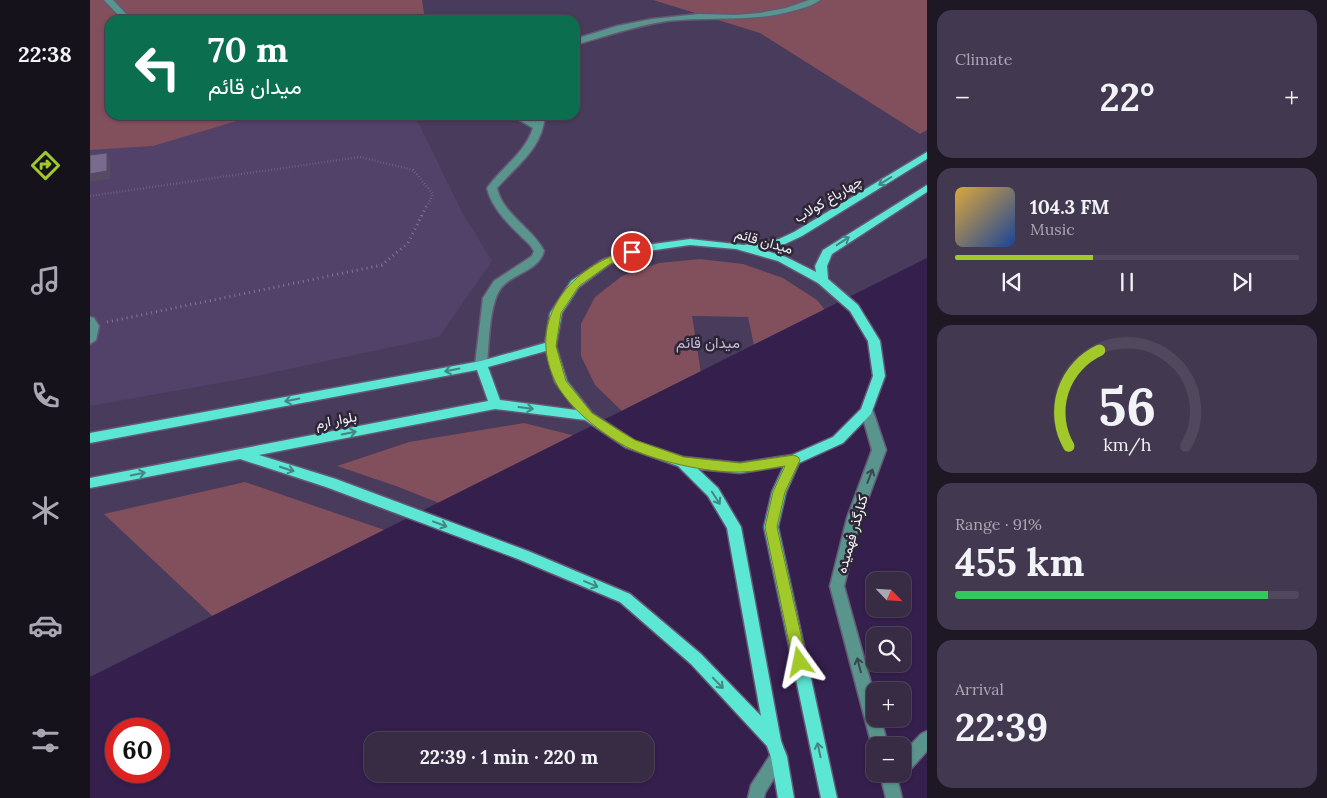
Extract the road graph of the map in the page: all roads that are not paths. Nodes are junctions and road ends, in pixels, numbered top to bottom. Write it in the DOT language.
graph roads {
  1 [pos="108,0"];
  2 [pos="816,0"];
  3 [pos="123,15"];
  4 [pos="580,40"];
  5 [pos="525,120"];
  6 [pos="540,120"];
  7 [pos="540,128"];
  8 [pos="927,155"];
  9 [pos="927,188"];
  10 [pos="737,246"];
  11 [pos="822,280"];
  12 [pos="96,322"];
  13 [pos="90,340"];
  14 [pos="550,346"];
  15 [pos="481,365"];
  16 [pos="496,404"];
  17 [pos="867,411"];
  18 [pos="588,416"];
  19 [pos="90,438"];
  20 [pos="241,454"];
  21 [pos="794,460"];
  22 [pos="683,462"];
  23 [pos="90,483"];
  24 [pos="878,737"];
  25 [pos="927,739"];
  26 [pos="776,749"];
  27 [pos="911,756"];
  28 [pos="892,782"];
  29 [pos="756,798"];
  30 [pos="786,798"];
  31 [pos="829,798"];
  32 [pos="894,798"];
  1 -- 3 [label="street"];
  2 -- 4 [label="street"];
  5 -- 7 [label="street"];
  6 -- 7 [label="street"];
  7 -- 15 [label="street"];
  8 -- 10 [label="main road, چهارباغ کولاب, one-way"];
  11 -- 9 [label="main road, one-way"];
  10 -- 11 [label="main road, میدان قائم"];
  10 -- 14 [label="main road, میدان قائم"];
  11 -- 17 [label="main road, میدان قائم"];
  12 -- 13 [label="street"];
  14 -- 15 [label="main road, بلوار ارم"];
  14 -- 18 [label="main road, میدان قائم"];
  15 -- 16 [label="main road"];
  15 -- 19 [label="main road, بلوار ارم, one-way"];
  16 -- 18 [label="main road, بلوار ارم, one-way"];
  20 -- 16 [label="main road, بلوار ارم, one-way"];
  17 -- 21 [label="main road, میدان قائم"];
  24 -- 17 [label="street, کنارگذر فهمیده, one-way"];
  18 -- 22 [label="main road, میدان قائم"];
  23 -- 20 [label="main road, بلوار ارم, one-way"];
  20 -- 26 [label="main road, one-way"];
  21 -- 22 [label="main road, میدان قائم"];
  31 -- 21 [label="main road, one-way"];
  22 -- 26 [label="main road, one-way"];
  25 -- 27 [label="street"];
  26 -- 29 [label="street"];
  26 -- 30 [label="main road"];
  28 -- 32 [label="street"];
}
